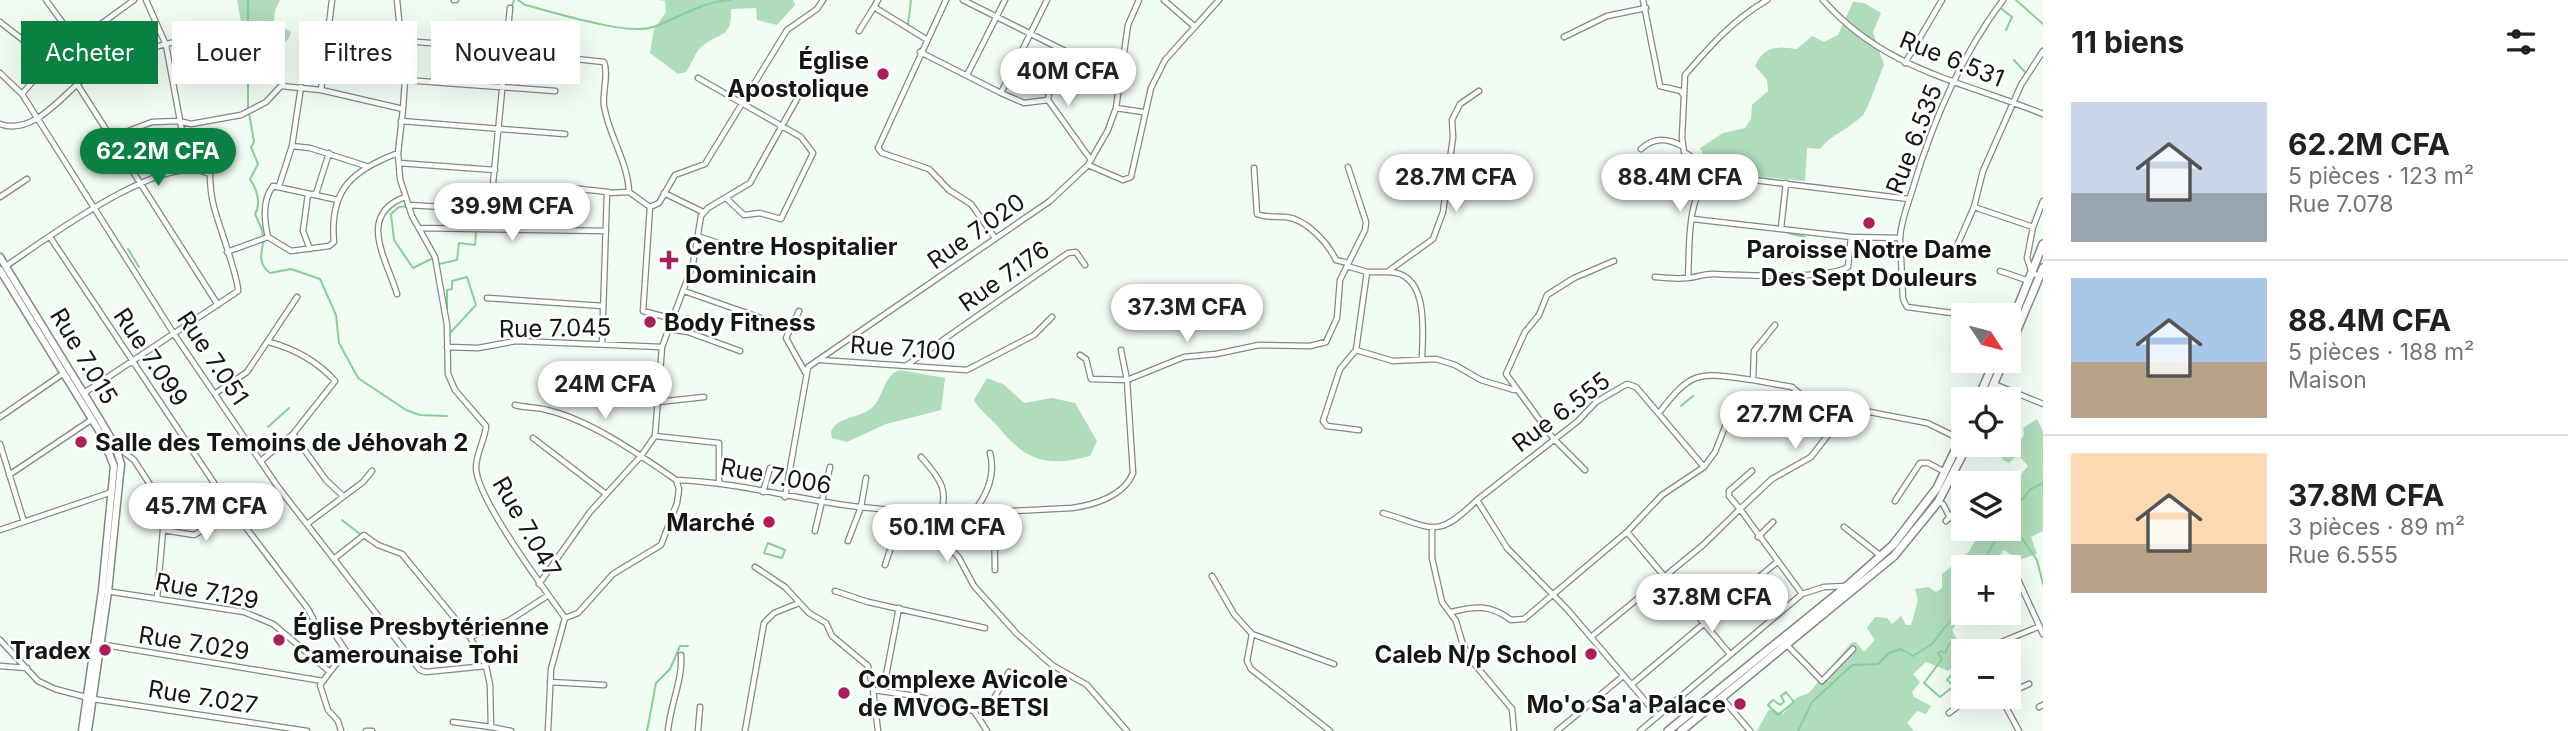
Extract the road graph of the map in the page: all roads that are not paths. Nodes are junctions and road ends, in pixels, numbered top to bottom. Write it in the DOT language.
graph roads {
  1 [pos="46,0"];
  2 [pos="134,0"];
  3 [pos="146,0"];
  4 [pos="332,0"];
  5 [pos="397,0"];
  6 [pos="824,0"];
  7 [pos="878,0"];
  8 [pos="946,0"];
  9 [pos="963,0"];
  10 [pos="1005,0"];
  11 [pos="1047,0"];
  12 [pos="1139,0"];
  13 [pos="1164,0"];
  14 [pos="1219,0"];
  15 [pos="1643,0"];
  16 [pos="1768,0"];
  17 [pos="1823,0"];
  18 [pos="1942,0"];
  19 [pos="2003,0"];
  20 [pos="874,7"];
  21 [pos="510,8"];
  22 [pos="1646,8"];
  23 [pos="995,18"];
  24 [pos="61,21"];
  25 [pos="104,21"];
  26 [pos="400,21"];
  27 [pos="508,21"];
  28 [pos="0,22"];
  29 [pos="1195,27"];
  30 [pos="859,31"];
  31 [pos="1030,36"];
  32 [pos="1564,37"];
  33 [pos="21,38"];
  34 [pos="926,39"];
  35 [pos="172,43"];
  36 [pos="166,45"];
  37 [pos="158,48"];
  38 [pos="2043,51"];
  39 [pos="920,52"];
  40 [pos="1066,53"];
  41 [pos="580,60"];
  42 [pos="1905,63"];
  43 [pos="0,73"];
  44 [pos="967,75"];
  45 [pos="698,78"];
  46 [pos="1119,78"];
  47 [pos="417,81"];
  48 [pos="1954,82"];
  49 [pos="30,84"];
  50 [pos="77,84"];
  51 [pos="405,84"];
  52 [pos="503,84"];
  53 [pos="301,87"];
  54 [pos="503,87"];
  55 [pos="803,88"];
  56 [pos="321,90"];
  57 [pos="1479,91"];
  58 [pos="555,92"];
  59 [pos="1001,93"];
  60 [pos="22,94"];
  61 [pos="1684,97"];
  62 [pos="1048,100"];
  63 [pos="743,103"];
  64 [pos="2014,103"];
  65 [pos="1116,108"];
  66 [pos="403,109"];
  67 [pos="1143,112"];
  68 [pos="2043,114"];
  69 [pos="37,117"];
  70 [pos="179,121"];
  71 [pos="401,121"];
  72 [pos="0,124"];
  73 [pos="782,127"];
  74 [pos="498,129"];
  75 [pos="565,134"];
  76 [pos="110,138"];
  77 [pos="292,146"];
  78 [pos="1683,146"];
  79 [pos="208,147"];
  80 [pos="1641,149"];
  81 [pos="329,153"];
  82 [pos="398,153"];
  83 [pos="1089,162"];
  84 [pos="399,163"];
  85 [pos="367,166"];
  86 [pos="1348,167"];
  87 [pos="1254,168"];
  88 [pos="189,169"];
  89 [pos="495,170"];
  90 [pos="207,173"];
  91 [pos="1716,173"];
  92 [pos="27,179"];
  93 [pos="138,182"];
  94 [pos="1786,183"];
  95 [pos="279,186"];
  96 [pos="561,187"];
  97 [pos="609,192"];
  98 [pos="629,192"];
  99 [pos="664,192"];
  100 [pos="308,194"];
  101 [pos="0,197"];
  102 [pos="405,197"];
  103 [pos="727,199"];
  104 [pos="1909,199"];
  105 [pos="338,200"];
  106 [pos="2043,201"];
  107 [pos="408,205"];
  108 [pos="650,207"];
  109 [pos="1974,208"];
  110 [pos="95,209"];
  111 [pos="703,212"];
  112 [pos="1693,219"];
  113 [pos="2033,227"];
  114 [pos="419,228"];
  115 [pos="1781,228"];
  116 [pos="606,231"];
  117 [pos="50,237"];
  118 [pos="268,237"];
  119 [pos="700,237"];
  120 [pos="1851,237"];
  121 [pos="995,238"];
  122 [pos="1900,238"];
  123 [pos="2043,244"];
  124 [pos="758,247"];
  125 [pos="310,249"];
  126 [pos="227,252"];
  127 [pos="1954,256"];
  128 [pos="0,257"];
  129 [pos="1614,261"];
  130 [pos="1348,264"];
  131 [pos="1085,265"];
  132 [pos="3,268"];
  133 [pos="1387,271"];
  134 [pos="2000,271"];
  135 [pos="1367,272"];
  136 [pos="2036,275"];
  137 [pos="1655,277"];
  138 [pos="1688,278"];
  139 [pos="684,291"];
  140 [pos="397,294"];
  141 [pos="297,297"];
  142 [pos="487,299"];
  143 [pos="2021,304"];
  144 [pos="218,305"];
  145 [pos="603,306"];
  146 [pos="799,311"];
  147 [pos="1951,313"];
  148 [pos="2021,316"];
  149 [pos="1052,317"];
  150 [pos="761,318"];
  151 [pos="673,319"];
  152 [pos="1775,325"];
  153 [pos="669,329"];
  154 [pos="174,334"];
  155 [pos="269,342"];
  156 [pos="602,344"];
  157 [pos="447,347"];
  158 [pos="662,347"];
  159 [pos="1122,350"];
  160 [pos="1356,350"];
  161 [pos="740,351"];
  162 [pos="1080,355"];
  163 [pos="1422,358"];
  164 [pos="132,360"];
  165 [pos="819,360"];
  166 [pos="906,366"];
  167 [pos="805,372"];
  168 [pos="64,373"];
  169 [pos="1999,373"];
  170 [pos="1127,380"];
  171 [pos="1753,380"];
  172 [pos="620,384"];
  173 [pos="1994,384"];
  174 [pos="1993,387"];
  175 [pos="1516,391"];
  176 [pos="84,393"];
  177 [pos="216,393"];
  178 [pos="704,397"];
  179 [pos="658,402"];
  180 [pos="2043,404"];
  181 [pos="515,405"];
  182 [pos="1733,407"];
  183 [pos="1658,413"];
  184 [pos="0,417"];
  185 [pos="91,420"];
  186 [pos="1834,424"];
  187 [pos="1359,430"];
  188 [pos="1951,433"];
  189 [pos="293,434"];
  190 [pos="654,436"];
  191 [pos="533,438"];
  192 [pos="1553,438"];
  193 [pos="0,444"];
  194 [pos="115,445"];
  195 [pos="990,453"];
  196 [pos="641,456"];
  197 [pos="920,457"];
  198 [pos="1954,457"];
  199 [pos="1957,457"];
  200 [pos="262,460"];
  201 [pos="830,467"];
  202 [pos="1704,467"];
  203 [pos="770,468"];
  204 [pos="1585,470"];
  205 [pos="372,471"];
  206 [pos="1752,471"];
  207 [pos="1945,473"];
  208 [pos="9,475"];
  209 [pos="866,478"];
  210 [pos="676,480"];
  211 [pos="719,483"];
  212 [pos="113,492"];
  213 [pos="763,492"];
  214 [pos="606,494"];
  215 [pos="343,496"];
  216 [pos="785,496"];
  217 [pos="1477,500"];
  218 [pos="1895,501"];
  219 [pos="822,502"];
  220 [pos="1938,502"];
  221 [pos="228,504"];
  222 [pos="861,508"];
  223 [pos="1740,509"];
  224 [pos="903,510"];
  225 [pos="943,513"];
  226 [pos="972,513"];
  227 [pos="994,513"];
  228 [pos="1383,513"];
  229 [pos="1951,516"];
  230 [pos="24,522"];
  231 [pos="1773,522"];
  232 [pos="307,524"];
  233 [pos="1432,527"];
  234 [pos="1844,527"];
  235 [pos="0,530"];
  236 [pos="163,530"];
  237 [pos="815,531"];
  238 [pos="1627,532"];
  239 [pos="1758,537"];
  240 [pos="848,541"];
  241 [pos="1881,556"];
  242 [pos="335,558"];
  243 [pos="1777,562"];
  244 [pos="885,565"];
  245 [pos="755,567"];
  246 [pos="995,570"];
  247 [pos="1212,576"];
  248 [pos="1663,576"];
  249 [pos="539,584"];
  250 [pos="1847,586"];
  251 [pos="2021,588"];
  252 [pos="105,591"];
  253 [pos="835,591"];
  254 [pos="1552,593"];
  255 [pos="1802,594"];
  256 [pos="547,596"];
  257 [pos="158,598"];
  258 [pos="799,603"];
  259 [pos="899,608"];
  260 [pos="1451,612"];
  261 [pos="565,618"];
  262 [pos="1704,624"];
  263 [pos="2038,627"];
  264 [pos="985,628"];
  265 [pos="1252,634"];
  266 [pos="2043,634"];
  267 [pos="470,637"];
  268 [pos="1591,637"];
  269 [pos="2008,639"];
  270 [pos="0,640"];
  271 [pos="98,644"];
  272 [pos="1786,644"];
  273 [pos="1853,649"];
  274 [pos="1729,653"];
  275 [pos="681,655"];
  276 [pos="1334,664"];
  277 [pos="0,666"];
  278 [pos="486,666"];
  279 [pos="27,668"];
  280 [pos="330,672"];
  281 [pos="1009,672"];
  282 [pos="1622,677"];
  283 [pos="323,681"];
  284 [pos="550,682"];
  285 [pos="2029,684"];
  286 [pos="604,685"];
  287 [pos="1631,685"];
  288 [pos="2021,688"];
  289 [pos="873,690"];
  290 [pos="883,691"];
  291 [pos="90,697"];
  292 [pos="1721,698"];
  293 [pos="699,707"];
  294 [pos="1954,709"];
  295 [pos="2007,709"];
  296 [pos="1949,713"];
  297 [pos="1658,716"];
  298 [pos="981,717"];
  299 [pos="453,722"];
  300 [pos="491,727"];
  301 [pos="82,731"];
  302 [pos="88,731"];
  303 [pos="307,731"];
  304 [pos="341,731"];
  305 [pos="366,731"];
  306 [pos="372,731"];
  307 [pos="510,731"];
  308 [pos="548,731"];
  309 [pos="668,731"];
  310 [pos="698,731"];
  311 [pos="745,731"];
  312 [pos="878,731"];
  313 [pos="987,731"];
  314 [pos="1126,731"];
  315 [pos="1330,731"];
  316 [pos="1514,731"];
  317 [pos="1557,731"];
  318 [pos="1640,731"];
  319 [pos="1668,731"];
  320 [pos="1681,731"];
  321 [pos="1749,731"];
  322 [pos="2019,731"];
  1 -- 24 [label="street"];
  2 -- 25 [label="street"];
  3 -- 36 [label="street"];
  4 -- 56 [label="street"];
  5 -- 26 [label="street, Rue 7.047"];
  6 -- 63 [label="street"];
  7 -- 20 [label="street"];
  8 -- 34 [label="street"];
  9 -- 23 [label="street"];
  10 -- 23 [label="street"];
  11 -- 31 [label="street"];
  12 -- 46 [label="street, Rue 7.020"];
  13 -- 29 [label="street"];
  14 -- 29 [label="street"];
  15 -- 22 [label="street"];
  16 -- 61 [label="street"];
  17 -- 42 [label="street, Rue 6.531"];
  18 -- 42 [label="street"];
  19 -- 48 [label="street, Rue 6.535"];
  20 -- 30 [label="street"];
  20 -- 34 [label="street"];
  21 -- 27 [label="street"];
  22 -- 32 [label="street"];
  22 -- 61 [label="street"];
  23 -- 31 [label="street"];
  23 -- 44 [label="street"];
  28 -- 33 [label="street"];
  29 -- 67 [label="street"];
  31 -- 40 [label="street"];
  31 -- 59 [label="street"];
  34 -- 39 [label="street"];
  35 -- 36 [label="street"];
  36 -- 37 [label="street"];
  36 -- 70 [label="street"];
  38 -- 64 [label="street"];
  39 -- 44 [label="street"];
  39 -- 121 [label="street"];
  40 -- 46 [label="street"];
  40 -- 62 [label="street"];
  41 -- 98 [label="street"];
  42 -- 48 [label="street, Rue 6.531"];
  43 -- 60 [label="street, Rue 7.051"];
  44 -- 59 [label="street"];
  45 -- 63 [label="street"];
  46 -- 65 [label="street, Rue 7.020"];
  47 -- 54 [label="street"];
  48 -- 64 [label="street, Rue 6.531"];
  48 -- 104 [label="street, Rue 6.535"];
  49 -- 60 [label="street"];
  50 -- 69 [label="street"];
  50 -- 76 [label="street"];
  51 -- 66 [label="street, Rue 7.047"];
  52 -- 54 [label="street"];
  53 -- 56 [label="street"];
  53 -- 70 [label="street"];
  53 -- 77 [label="street"];
  54 -- 58 [label="street"];
  54 -- 74 [label="street"];
  55 -- 73 [label="street"];
  56 -- 66 [label="street"];
  57 -- 133 [label="street"];
  59 -- 62 [label="street"];
  60 -- 69 [label="street, Rue 7.051"];
  61 -- 78 [label="street"];
  62 -- 83 [label="street"];
  63 -- 73 [label="street"];
  63 -- 99 [label="street"];
  64 -- 68 [label="street, Rue 6.531"];
  64 -- 109 [label="street"];
  65 -- 67 [label="street"];
  65 -- 83 [label="street, Rue 7.020"];
  66 -- 71 [label="street, Rue 7.047"];
  67 -- 83 [label="street"];
  69 -- 72 [label="street"];
  69 -- 110 [label="street, Rue 7.051"];
  70 -- 76 [label="street"];
  70 -- 88 [label="street"];
  71 -- 74 [label="street"];
  71 -- 82 [label="street, Rue 7.047"];
  73 -- 103 [label="street"];
  73 -- 103 [label="street"];
  74 -- 75 [label="street"];
  74 -- 89 [label="street"];
  76 -- 93 [label="street"];
  77 -- 81 [label="street"];
  77 -- 95 [label="street"];
  78 -- 80 [label="street"];
  78 -- 91 [label="street"];
  79 -- 90 [label="street"];
  81 -- 85 [label="street"];
  81 -- 100 [label="street"];
  82 -- 84 [label="street, Rue 7.047"];
  82 -- 85 [label="street"];
  83 -- 121 [label="street, Rue 7.020"];
  84 -- 89 [label="street"];
  84 -- 102 [label="street, Rue 7.047"];
  85 -- 105 [label="street"];
  86 -- 130 [label="street"];
  87 -- 130 [label="street"];
  88 -- 90 [label="street"];
  88 -- 93 [label="street"];
  89 -- 107 [label="street"];
  90 -- 126 [label="street"];
  91 -- 94 [label="street"];
  91 -- 112 [label="street"];
  92 -- 101 [label="street"];
  93 -- 110 [label="street"];
  93 -- 144 [label="street"];
  94 -- 104 [label="street"];
  94 -- 115 [label="street"];
  95 -- 100 [label="street"];
  95 -- 118 [label="street"];
  96 -- 97 [label="street"];
  97 -- 98 [label="street"];
  97 -- 116 [label="street"];
  98 -- 108 [label="street"];
  99 -- 108 [label="street"];
  99 -- 111 [label="street"];
  100 -- 105 [label="street"];
  100 -- 125 [label="street"];
  102 -- 107 [label="street, Rue 7.047"];
  102 -- 140 [label="street"];
  103 -- 111 [label="street"];
  104 -- 122 [label="street, Rue 6.535"];
  105 -- 125 [label="street"];
  106 -- 113 [label="street"];
  107 -- 114 [label="street, Rue 7.047"];
  108 -- 151 [label="street"];
  109 -- 113 [label="street"];
  109 -- 127 [label="street"];
  110 -- 117 [label="street"];
  110 -- 154 [label="street, Rue 7.051"];
  111 -- 119 [label="street"];
  112 -- 115 [label="street"];
  112 -- 138 [label="street"];
  113 -- 136 [label="street"];
  114 -- 116 [label="street"];
  114 -- 157 [label="street, Rue 7.047"];
  115 -- 120 [label="street"];
  116 -- 145 [label="street"];
  117 -- 132 [label="street"];
  117 -- 164 [label="street, Rue 7.099"];
  118 -- 125 [label="street"];
  118 -- 126 [label="street"];
  119 -- 124 [label="street"];
  119 -- 139 [label="street"];
  120 -- 122 [label="street"];
  120 -- 138 [label="street"];
  121 -- 165 [label="street, Rue 7.020"];
  122 -- 147 [label="street, Rue 6.535"];
  123 -- 136 [label="main road"];
  126 -- 144 [label="street"];
  128 -- 132 [label="main road, Rue 7.015"];
  129 -- 175 [label="street"];
  130 -- 135 [label="street"];
  130 -- 170 [label="street"];
  131 -- 166 [label="street, Rue 7.176"];
  132 -- 168 [label="main road, Rue 7.015"];
  132 -- 176 [label="main road, Rue 7.015"];
  133 -- 135 [label="street"];
  133 -- 163 [label="street"];
  134 -- 136 [label="street"];
  135 -- 160 [label="street"];
  136 -- 143 [label="main road"];
  136 -- 148 [label="main road"];
  137 -- 138 [label="street"];
  139 -- 150 [label="street"];
  139 -- 151 [label="street"];
  141 -- 155 [label="street"];
  142 -- 145 [label="street"];
  144 -- 154 [label="street"];
  145 -- 156 [label="street"];
  146 -- 167 [label="street"];
  149 -- 166 [label="street, Rue 7.100"];
  151 -- 153 [label="street"];
  152 -- 171 [label="street"];
  153 -- 158 [label="street"];
  153 -- 161 [label="street"];
  154 -- 164 [label="street"];
  154 -- 177 [label="street, Rue 7.051"];
  155 -- 177 [label="street"];
  155 -- 189 [label="street"];
  156 -- 157 [label="street, Rue 7.045"];
  156 -- 158 [label="street, Rue 7.045"];
  157 -- 249 [label="street, Rue 7.047"];
  158 -- 179 [label="street"];
  159 -- 170 [label="street, Rue 7.006"];
  160 -- 163 [label="street"];
  160 -- 187 [label="street"];
  162 -- 170 [label="street"];
  163 -- 175 [label="street"];
  164 -- 176 [label="street"];
  164 -- 221 [label="street, Rue 7.099"];
  165 -- 166 [label="street, Rue 7.100"];
  165 -- 167 [label="street, Rue 7.020"];
  167 -- 216 [label="street"];
  168 -- 184 [label="street"];
  168 -- 185 [label="main road, Rue 7.015"];
  169 -- 173 [label="main road"];
  170 -- 227 [label="street, Rue 7.006"];
  171 -- 183 [label="street"];
  171 -- 186 [label="street"];
  172 -- 179 [label="street"];
  173 -- 174 [label="main road"];
  173 -- 180 [label="street"];
  175 -- 192 [label="street"];
  176 -- 194 [label="main road, Rue 7.015"];
  177 -- 200 [label="street, Rue 7.051"];
  178 -- 179 [label="street"];
  179 -- 190 [label="street"];
  181 -- 196 [label="street"];
  182 -- 202 [label="street"];
  183 -- 192 [label="street, Rue 6.555"];
  183 -- 202 [label="street, Rue 6.555"];
  185 -- 208 [label="street"];
  185 -- 212 [label="main road, Rue 7.015"];
  186 -- 188 [label="street"];
  186 -- 223 [label="street"];
  189 -- 200 [label="street"];
  189 -- 215 [label="street"];
  190 -- 196 [label="street"];
  190 -- 211 [label="street"];
  191 -- 214 [label="street"];
  192 -- 204 [label="street"];
  192 -- 217 [label="street, Rue 6.555"];
  193 -- 208 [label="street"];
  194 -- 236 [label="street"];
  194 -- 252 [label="main road, Rue 7.015"];
  195 -- 226 [label="street"];
  196 -- 210 [label="street"];
  196 -- 214 [label="street"];
  197 -- 225 [label="street"];
  198 -- 207 [label="main road"];
  199 -- 220 [label="main road"];
  200 -- 232 [label="street, Rue 7.051"];
  201 -- 219 [label="street"];
  202 -- 238 [label="street"];
  203 -- 213 [label="street"];
  205 -- 215 [label="street"];
  206 -- 223 [label="street"];
  207 -- 218 [label="street"];
  207 -- 241 [label="main road"];
  208 -- 230 [label="street"];
  209 -- 222 [label="street"];
  210 -- 211 [label="street, Rue 7.006"];
  210 -- 261 [label="street"];
  211 -- 213 [label="street, Rue 7.006"];
  212 -- 230 [label="street"];
  212 -- 252 [label="main road, Rue 7.015"];
  213 -- 216 [label="street, Rue 7.006"];
  214 -- 249 [label="street"];
  215 -- 232 [label="street"];
  216 -- 219 [label="street, Rue 7.006"];
  217 -- 233 [label="street, Rue 6.555"];
  217 -- 254 [label="street"];
  219 -- 222 [label="street, Rue 7.006"];
  219 -- 237 [label="street"];
  220 -- 229 [label="street"];
  220 -- 272 [label="main road"];
  221 -- 236 [label="street"];
  221 -- 280 [label="street, Rue 7.099"];
  222 -- 224 [label="street, Rue 7.006"];
  222 -- 240 [label="street"];
  223 -- 239 [label="street"];
  223 -- 248 [label="street"];
  224 -- 225 [label="street, Rue 7.006"];
  224 -- 244 [label="street"];
  225 -- 226 [label="street, Rue 7.006"];
  225 -- 314 [label="street"];
  226 -- 227 [label="street, Rue 7.006"];
  227 -- 246 [label="street"];
  228 -- 233 [label="street"];
  230 -- 235 [label="street"];
  231 -- 239 [label="street"];
  232 -- 242 [label="street, Rue 7.051"];
  233 -- 260 [label="street"];
  234 -- 241 [label="street"];
  236 -- 257 [label="street"];
  238 -- 248 [label="street"];
  238 -- 254 [label="street"];
  239 -- 243 [label="street"];
  241 -- 250 [label="main road"];
  242 -- 267 [label="street"];
  242 -- 278 [label="street, Rue 7.051"];
  243 -- 255 [label="street"];
  243 -- 262 [label="street"];
  245 -- 258 [label="street"];
  247 -- 265 [label="street"];
  248 -- 262 [label="street"];
  248 -- 268 [label="street"];
  249 -- 256 [label="street, Rue 7.047"];
  250 -- 255 [label="street"];
  250 -- 319 [label="main road"];
  251 -- 263 [label="street"];
  252 -- 257 [label="street, Rue 7.129"];
  252 -- 271 [label="main road, Rue 7.015"];
  253 -- 259 [label="street"];
  254 -- 260 [label="street"];
  254 -- 268 [label="street"];
  255 -- 274 [label="street"];
  256 -- 261 [label="street, Rue 7.047"];
  256 -- 267 [label="street"];
  257 -- 280 [label="street, Rue 7.129"];
  258 -- 289 [label="street"];
  258 -- 311 [label="street"];
  259 -- 264 [label="street"];
  259 -- 290 [label="street"];
  260 -- 316 [label="street"];
  261 -- 284 [label="street"];
  262 -- 274 [label="street"];
  262 -- 287 [label="street"];
  263 -- 266 [label="street"];
  263 -- 269 [label="street"];
  265 -- 276 [label="street"];
  265 -- 315 [label="street"];
  267 -- 278 [label="street"];
  268 -- 282 [label="street"];
  270 -- 279 [label="street, Rue 7.027"];
  271 -- 283 [label="street, Rue 7.029"];
  271 -- 291 [label="main road, Rue 7.015"];
  272 -- 273 [label="street"];
  272 -- 292 [label="main road"];
  274 -- 297 [label="street"];
  275 -- 309 [label="street"];
  277 -- 279 [label="street"];
  278 -- 300 [label="street"];
  279 -- 291 [label="street, Rue 7.027"];
  280 -- 283 [label="street, Rue 7.099"];
  281 -- 298 [label="street"];
  282 -- 287 [label="street"];
  282 -- 317 [label="street"];
  283 -- 304 [label="street"];
  284 -- 286 [label="street"];
  284 -- 308 [label="street"];
  285 -- 288 [label="street"];
  287 -- 297 [label="street"];
  289 -- 290 [label="street"];
  289 -- 312 [label="street"];
  290 -- 298 [label="street"];
  291 -- 301 [label="main road, Rue 7.015"];
  291 -- 302 [label="main road, Rue 7.015"];
  291 -- 303 [label="street, Rue 7.027"];
  292 -- 320 [label="main road"];
  292 -- 321 [label="street"];
  293 -- 310 [label="street"];
  294 -- 296 [label="street"];
  295 -- 322 [label="street"];
  297 -- 318 [label="street"];
  298 -- 313 [label="street"];
  299 -- 300 [label="street"];
  300 -- 307 [label="street"];
  305 -- 306 [label="street"];
}
